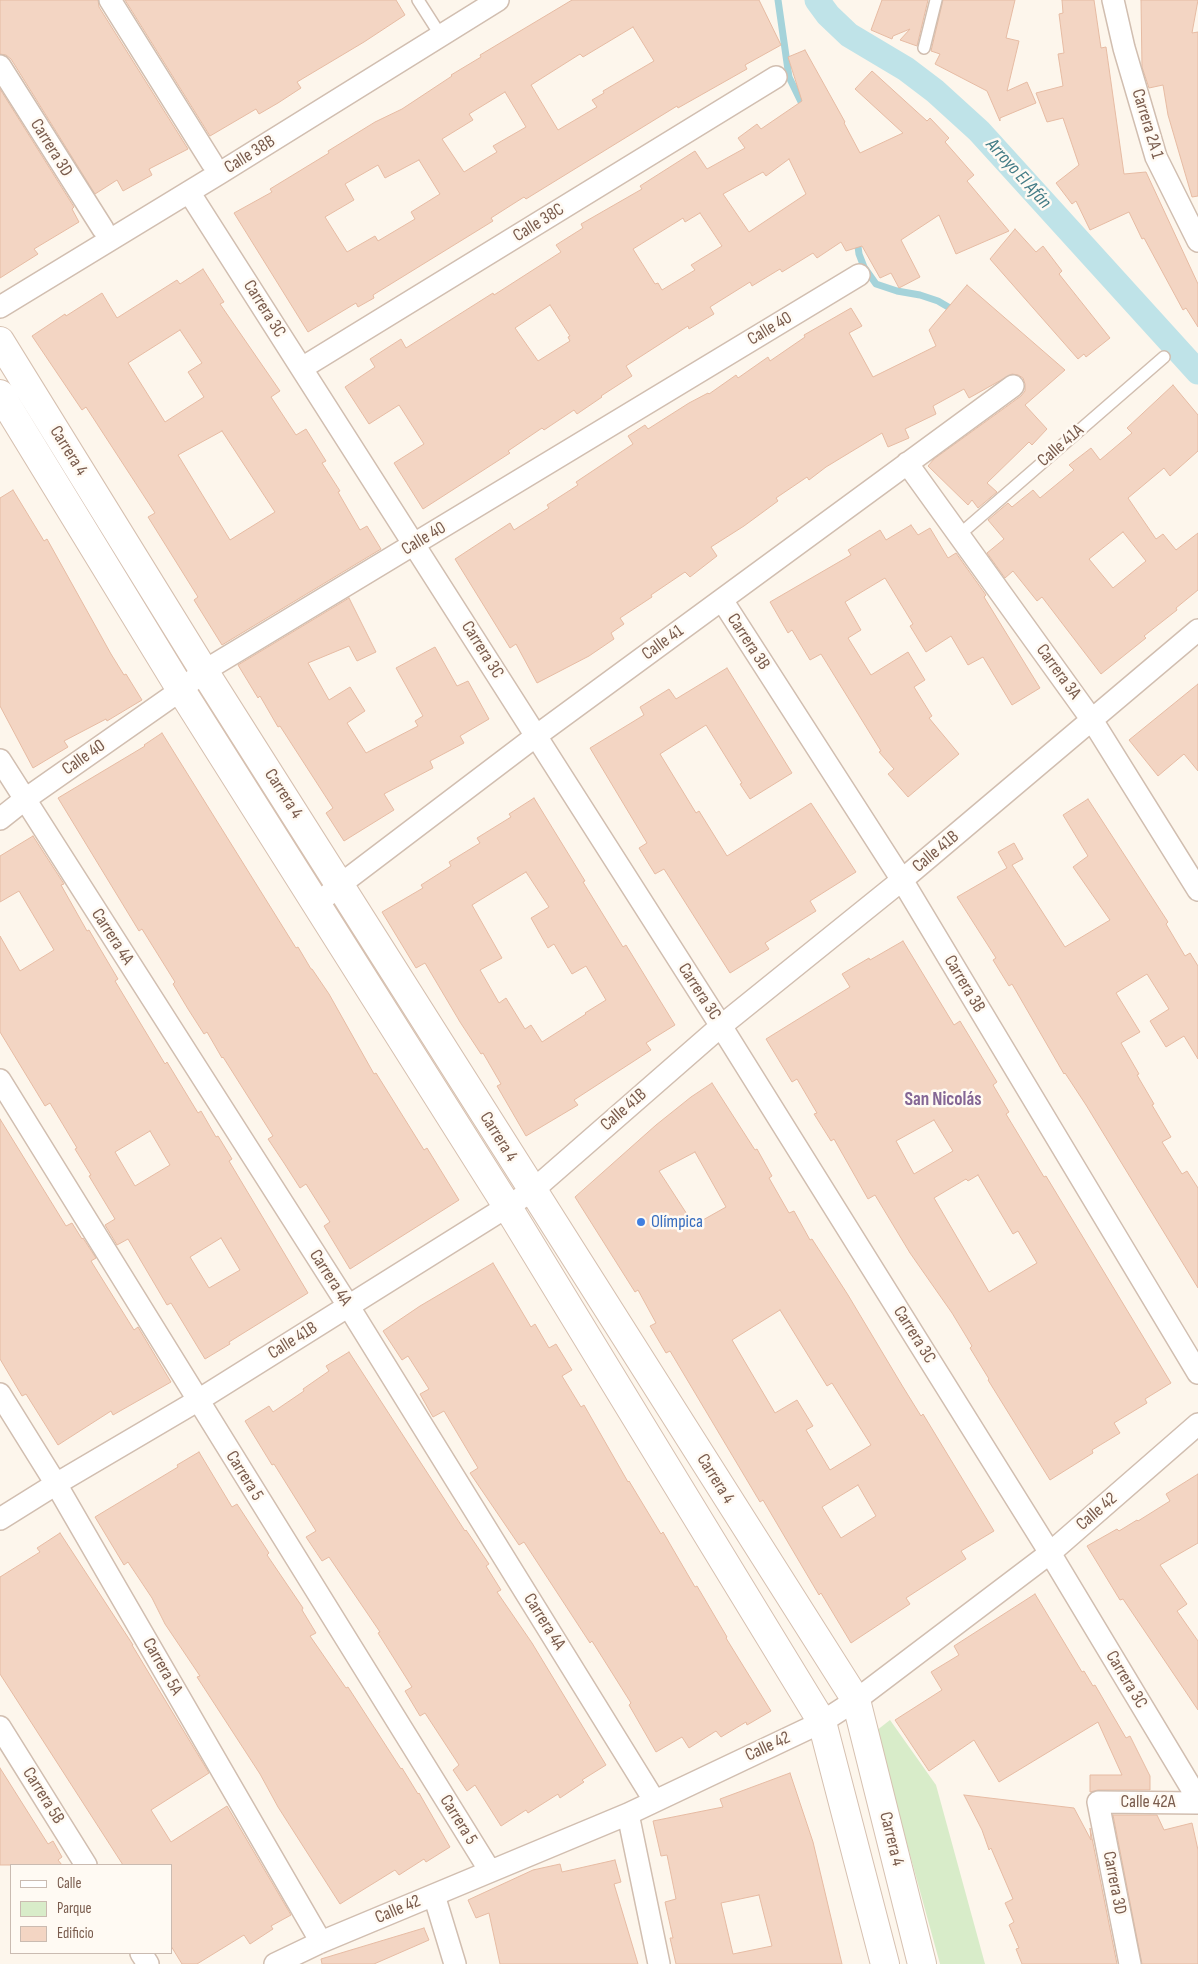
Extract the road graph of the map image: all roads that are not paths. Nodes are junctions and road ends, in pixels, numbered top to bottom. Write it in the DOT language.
graph roads {
  1 [pos="110,0"];
  2 [pos="418,0"];
  3 [pos="498,0"];
  4 [pos="936,0"];
  5 [pos="1113,0"];
  6 [pos="441,36"];
  7 [pos="924,48"];
  8 [pos="0,66"];
  9 [pos="776,77"];
  10 [pos="212,163"];
  11 [pos="189,192"];
  12 [pos="103,229"];
  13 [pos="1198,241"];
  14 [pos="859,275"];
  15 [pos="0,307"];
  16 [pos="0,341"];
  17 [pos="1164,357"];
  18 [pos="302,368"];
  19 [pos="1013,386"];
  20 [pos="0,394"];
  21 [pos="906,463"];
  22 [pos="959,535"];
  23 [pos="415,545"];
  24 [pos="722,600"];
  25 [pos="1198,630"];
  26 [pos="204,671"];
  27 [pos="181,690"];
  28 [pos="1092,720"];
  29 [pos="536,736"];
  30 [pos="0,760"];
  31 [pos="24,800"];
  32 [pos="0,819"];
  33 [pos="902,880"];
  34 [pos="340,884"];
  35 [pos="1198,890"];
  36 [pos="317,904"];
  37 [pos="721,1026"];
  38 [pos="0,1080"];
  39 [pos="532,1191"];
  40 [pos="507,1206"];
  41 [pos="349,1307"];
  42 [pos="1198,1373"];
  43 [pos="0,1394"];
  44 [pos="197,1401"];
  45 [pos="1198,1424"];
  46 [pos="56,1484"];
  47 [pos="0,1519"];
  48 [pos="1050,1553"];
  49 [pos="856,1700"];
  50 [pos="822,1722"];
  51 [pos="0,1727"];
  52 [pos="654,1800"];
  53 [pos="1198,1801"];
  54 [pos="1098,1802"];
  55 [pos="628,1814"];
  56 [pos="85,1864"];
  57 [pos="490,1870"];
  58 [pos="434,1895"];
  59 [pos="321,1942"];
  60 [pos="275,1964"];
  61 [pos="455,1964"];
  62 [pos="659,1964"];
  63 [pos="885,1964"];
  64 [pos="922,1964"];
  65 [pos="1130,1964"];
  1 -- 10 [label="street"];
  2 -- 6 [label="lane"];
  3 -- 6 [label="street, Calle 38B"];
  4 -- 7 [label="lane"];
  5 -- 13 [label="street, Carrera 2A 1"];
  6 -- 11 [label="street, Calle 38B"];
  8 -- 12 [label="street, Carrera 3D"];
  9 -- 18 [label="street, Calle 38C"];
  11 -- 15 [label="street, Calle 38B"];
  11 -- 18 [label="street, Carrera 3C"];
  14 -- 23 [label="street, Calle 40"];
  16 -- 26 [label="street, Carrera 4"];
  17 -- 22 [label="lane, Calle 41A"];
  18 -- 23 [label="street, Carrera 3C"];
  19 -- 21 [label="street, Calle 41"];
  20 -- 27 [label="street, Carrera 4"];
  21 -- 22 [label="street, Carrera 3A"];
  21 -- 24 [label="street, Calle 41"];
  22 -- 28 [label="street, Carrera 3A"];
  23 -- 26 [label="street, Calle 40"];
  23 -- 29 [label="street, Carrera 3C"];
  24 -- 29 [label="street, Calle 41"];
  24 -- 33 [label="street, Carrera 3B"];
  25 -- 28 [label="street, Calle 41B"];
  26 -- 27 [label="street, Calle 40"];
  26 -- 34 [label="street, Carrera 4"];
  27 -- 31 [label="street, Calle 40"];
  27 -- 36 [label="street, Carrera 4"];
  28 -- 33 [label="street, Calle 41B"];
  28 -- 35 [label="street, Carrera 3A"];
  29 -- 34 [label="street, Calle 41"];
  29 -- 37 [label="street, Carrera 3C"];
  30 -- 31 [label="street, Carrera 4A"];
  31 -- 32 [label="street, Calle 40"];
  31 -- 41 [label="street, Carrera 4A"];
  33 -- 37 [label="street, Calle 41B"];
  33 -- 42 [label="street, Carrera 3B"];
  34 -- 36 [label="street, Calle 41"];
  34 -- 39 [label="street, Carrera 4"];
  36 -- 40 [label="street, Carrera 4"];
  37 -- 39 [label="street, Calle 41B"];
  37 -- 48 [label="street, Carrera 3C"];
  38 -- 44 [label="street, Carrera 5"];
  39 -- 40 [label="street, Calle 41B"];
  39 -- 49 [label="street, Carrera 4"];
  40 -- 41 [label="street, Calle 41B"];
  40 -- 50 [label="street, Carrera 4"];
  41 -- 44 [label="street, Calle 41B"];
  41 -- 52 [label="street, Carrera 4A"];
  43 -- 46 [label="street, Carrera 5A"];
  44 -- 46 [label="street, Calle 41B"];
  44 -- 57 [label="street, Carrera 5"];
  45 -- 48 [label="street, Calle 42"];
  46 -- 47 [label="street, Calle 41B"];
  46 -- 59 [label="street, Carrera 5A"];
  48 -- 49 [label="street, Calle 42"];
  48 -- 53 [label="street, Carrera 3C"];
  49 -- 50 [label="street, Calle 42"];
  49 -- 64 [label="street, Carrera 4"];
  50 -- 52 [label="street, Calle 42"];
  50 -- 63 [label="street, Carrera 4"];
  51 -- 56 [label="street, Carrera 5B"];
  52 -- 55 [label="street, Calle 42"];
  53 -- 54 [label="street, Calle 42A"];
  54 -- 65 [label="street, Carrera 3D"];
  55 -- 57 [label="street, Calle 42"];
  55 -- 62 [label="street"];
  57 -- 58 [label="street, Calle 42"];
  58 -- 59 [label="street, Calle 42"];
  58 -- 61 [label="street"];
  59 -- 60 [label="street, Calle 42"];
}
